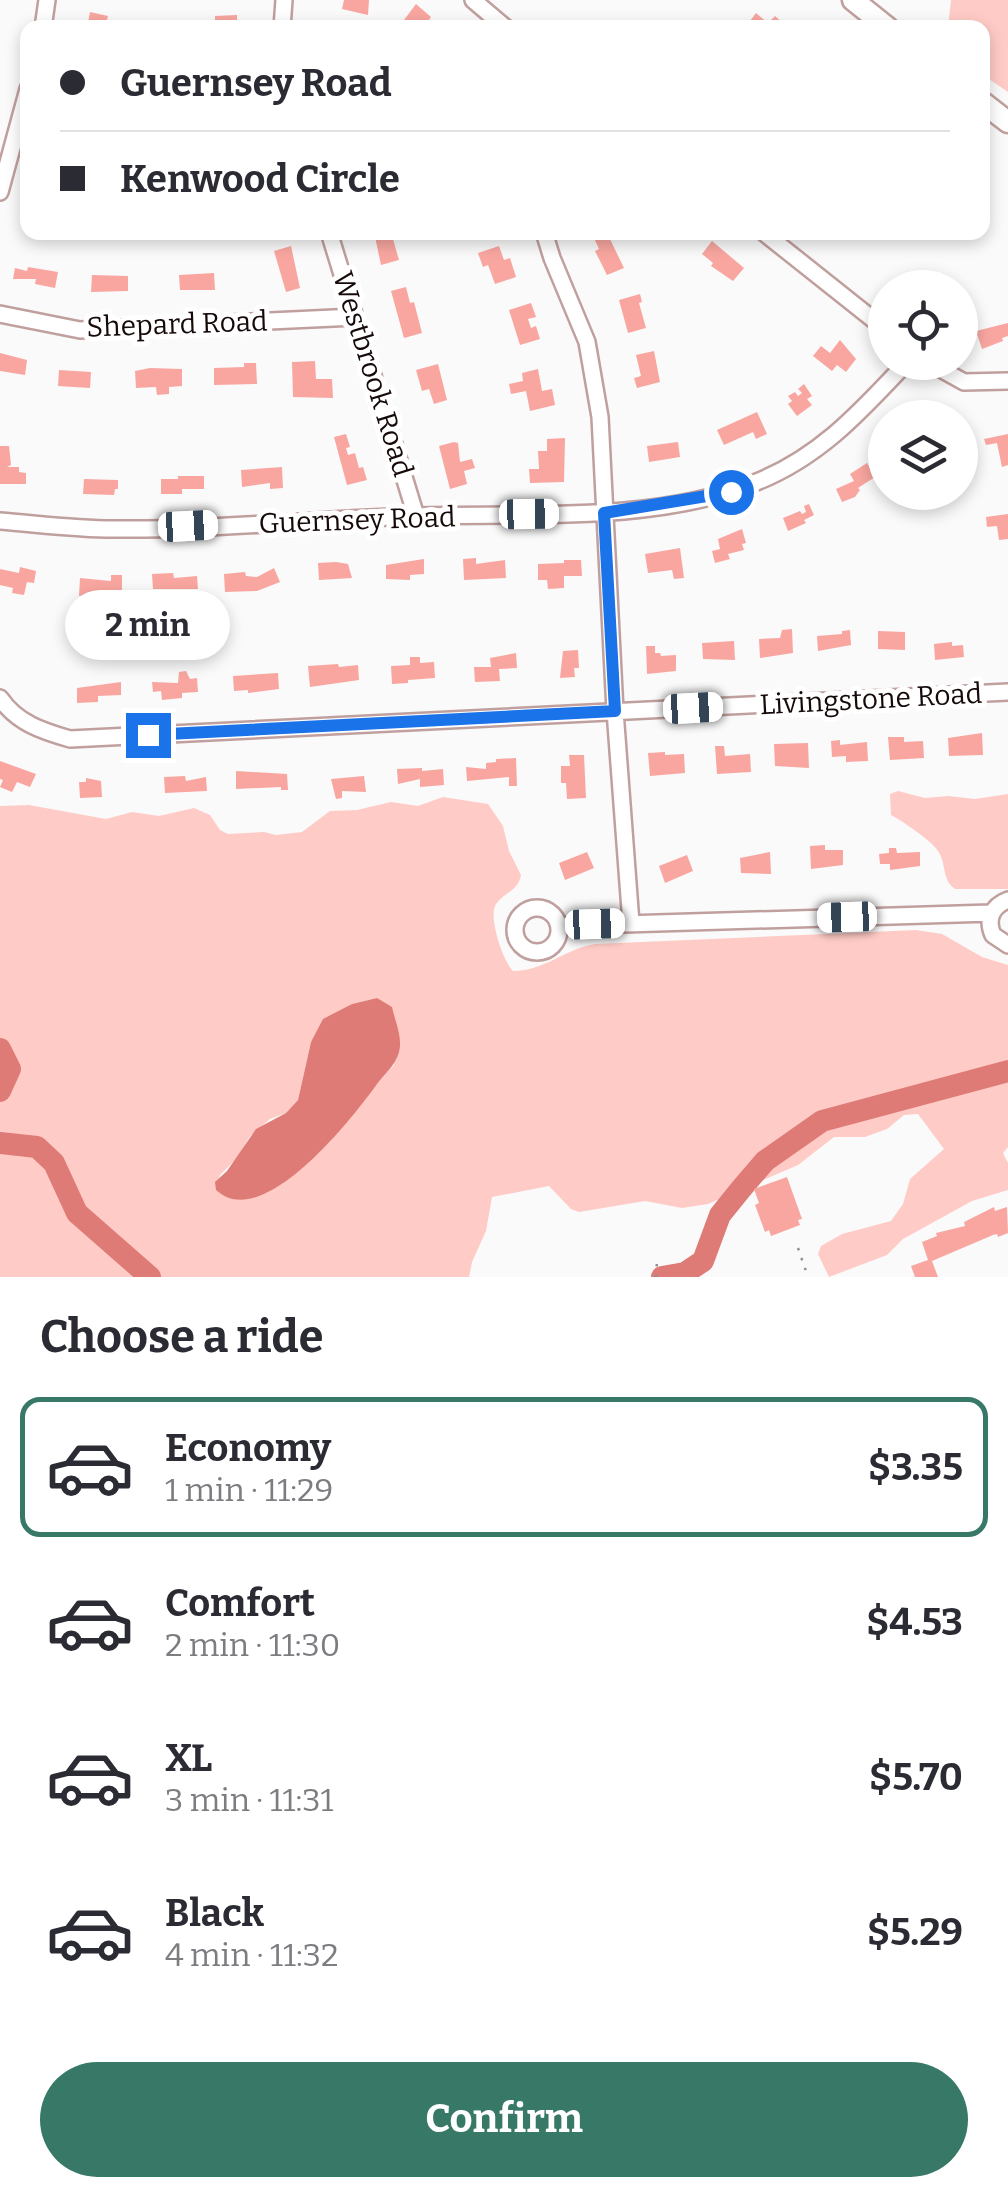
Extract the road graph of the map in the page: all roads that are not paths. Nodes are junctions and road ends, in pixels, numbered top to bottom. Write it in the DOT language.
graph roads {
  1 [pos="472,0"];
  2 [pos="853,0"];
  3 [pos="496,20"];
  4 [pos="878,20"];
  5 [pos="20,118"];
  6 [pos="0,192"];
  7 [pos="331,240"];
  8 [pos="546,240"];
  9 [pos="773,240"];
  10 [pos="0,314"];
  11 [pos="868,316"];
  12 [pos="355,317"];
  13 [pos="889,380"];
  14 [pos="960,380"];
  15 [pos="1008,381"];
  16 [pos="604,513"];
  17 [pos="416,516"];
  18 [pos="0,521"];
  19 [pos="1008,692"];
  20 [pos="0,698"];
  21 [pos="615,711"];
  22 [pos="1008,900"];
  23 [pos="991,913"];
  24 [pos="631,923"];
  25 [pos="559,926"];
  26 [pos="1008,945"];
  1 -- 3 [label="street"];
  2 -- 4 [label="main road"];
  5 -- 6 [label="street"];
  7 -- 12 [label="street, Westbrook Road"];
  8 -- 16 [label="street"];
  9 -- 11 [label="street"];
  10 -- 12 [label="street, Shepard Road"];
  12 -- 17 [label="street, Westbrook Road"];
  13 -- 16 [label="street, Guernsey Road"];
  14 -- 15 [label="street"];
  16 -- 17 [label="street, Guernsey Road"];
  16 -- 21 [label="street"];
  17 -- 18 [label="street, Guernsey Road"];
  19 -- 21 [label="street, Livingstone Road"];
  20 -- 21 [label="street, Livingstone Road"];
  21 -- 24 [label="street"];
  22 -- 23 [label="street"];
  23 -- 24 [label="street"];
  23 -- 26 [label="street"];
  24 -- 25 [label="street"];
}
